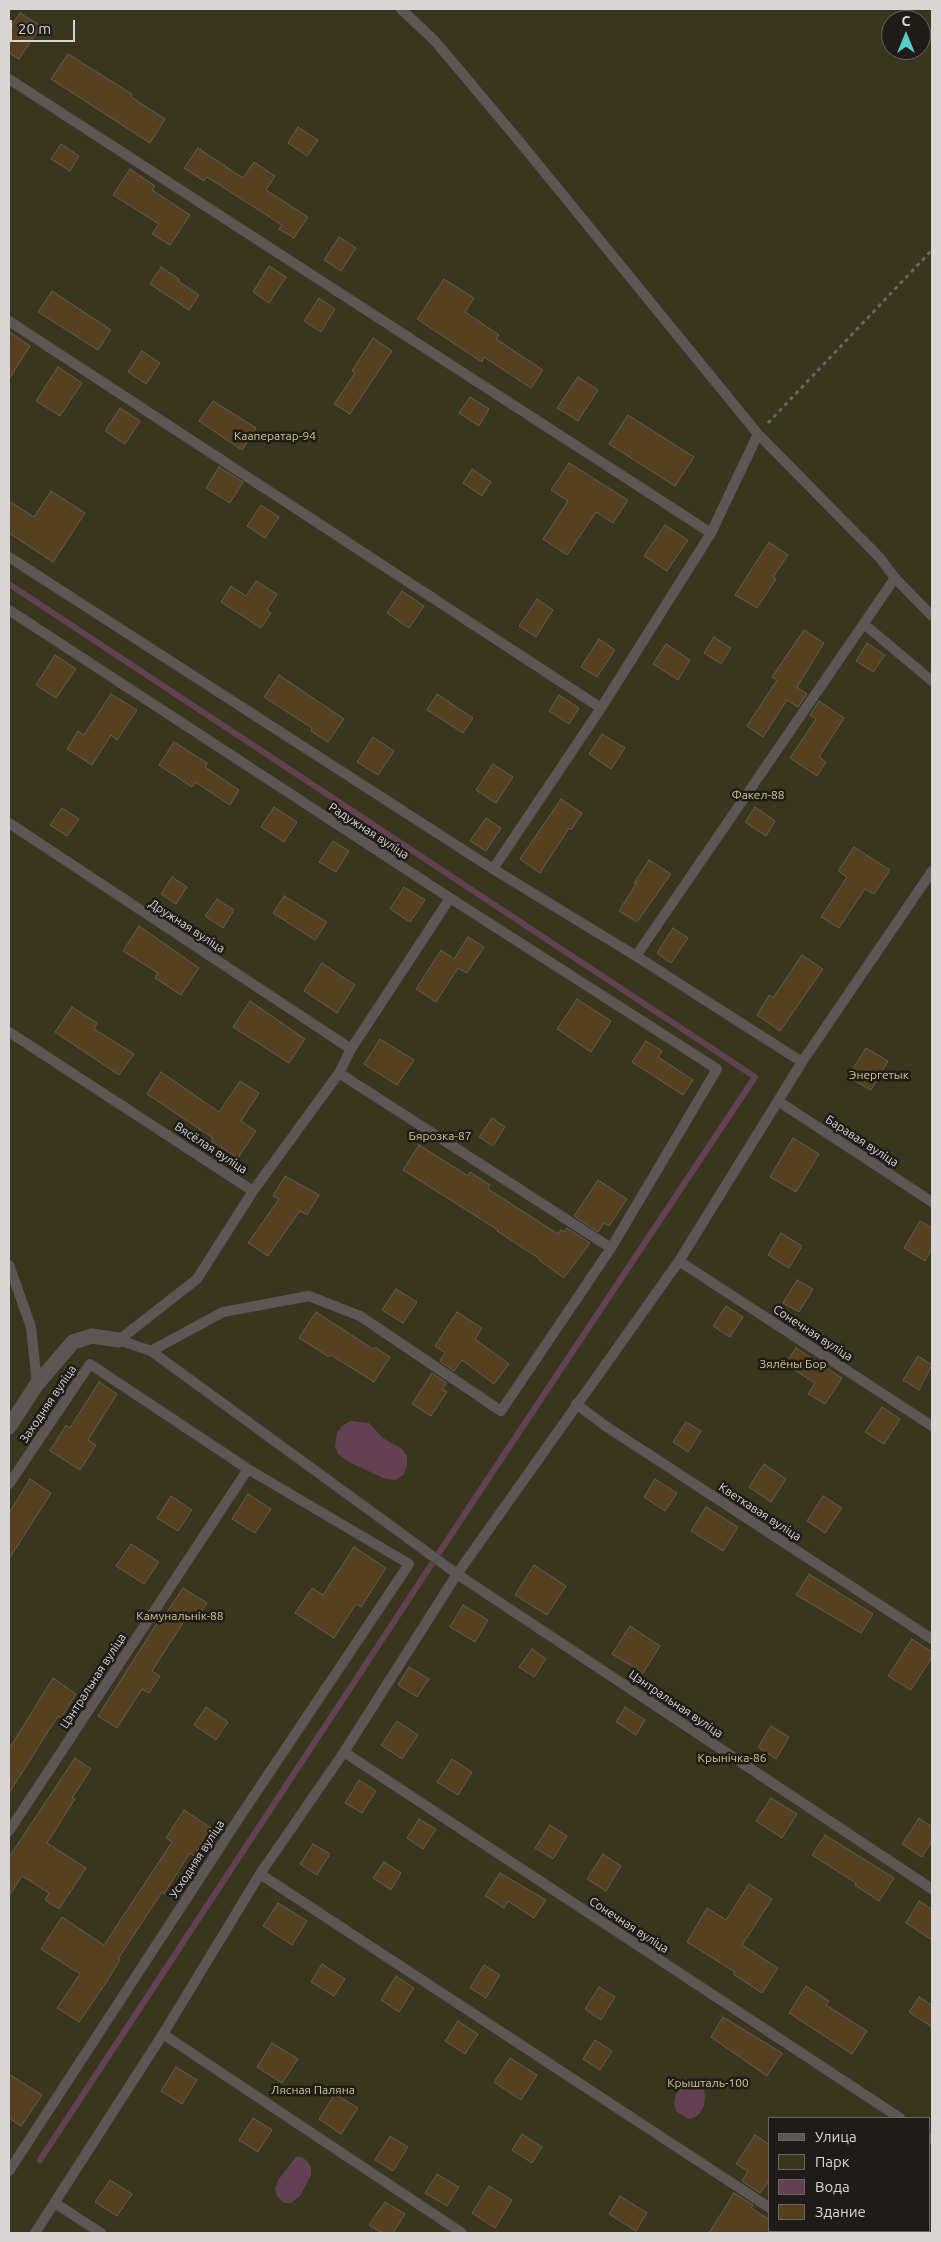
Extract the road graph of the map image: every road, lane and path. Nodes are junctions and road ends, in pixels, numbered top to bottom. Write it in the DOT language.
graph roads {
  1 [pos="401,9"];
  2 [pos="9,79"];
  3 [pos="932,250"];
  4 [pos="9,321"];
  5 [pos="758,434"];
  6 [pos="711,533"];
  7 [pos="9,557"];
  8 [pos="895,578"];
  9 [pos="9,610"];
  10 [pos="932,616"];
  11 [pos="864,624"];
  12 [pos="932,681"];
  13 [pos="601,708"];
  14 [pos="9,823"];
  15 [pos="493,870"];
  16 [pos="932,871"];
  17 [pos="450,898"];
  18 [pos="636,956"];
  19 [pos="9,1032"];
  20 [pos="351,1049"];
  21 [pos="802,1062"];
  22 [pos="339,1073"];
  23 [pos="778,1101"];
  24 [pos="253,1191"];
  25 [pos="932,1202"];
  26 [pos="611,1248"];
  27 [pos="679,1261"];
  28 [pos="9,1264"];
  29 [pos="119,1340"];
  30 [pos="150,1351"];
  31 [pos="37,1384"];
  32 [pos="576,1404"];
  33 [pos="9,1426"];
  34 [pos="932,1426"];
  35 [pos="248,1469"];
  36 [pos="9,1484"];
  37 [pos="457,1574"];
  38 [pos="932,1639"];
  39 [pos="344,1752"];
  40 [pos="9,1831"];
  41 [pos="260,1874"];
  42 [pos="932,1889"];
  43 [pos="163,2034"];
  44 [pos="898,2117"];
  45 [pos="9,2170"];
  46 [pos="55,2203"];
  47 [pos="768,2207"];
  48 [pos="35,2233"];
  49 [pos="101,2233"];
  50 [pos="462,2233"];
  1 -- 5 [label="lane"];
  2 -- 6 [label="lane"];
  3 -- 5 [label="path"];
  4 -- 13 [label="lane"];
  5 -- 6 [label="lane"];
  5 -- 8 [label="lane"];
  6 -- 13 [label="lane"];
  7 -- 15 [label="lane"];
  8 -- 10 [label="lane"];
  8 -- 11 [label="lane"];
  9 -- 17 [label="lane, Радужная вуліца"];
  11 -- 12 [label="lane"];
  11 -- 18 [label="lane"];
  13 -- 15 [label="lane"];
  14 -- 20 [label="lane, Дружная вуліца"];
  15 -- 18 [label="lane"];
  16 -- 21 [label="lane"];
  17 -- 20 [label="lane"];
  17 -- 26 [label="lane, Радужная вуліца"];
  18 -- 21 [label="lane"];
  19 -- 24 [label="lane, Вясёлая вуліца"];
  20 -- 22 [label="lane"];
  21 -- 23 [label="lane"];
  22 -- 24 [label="lane"];
  22 -- 26 [label="lane"];
  23 -- 25 [label="lane, Баравая вуліца"];
  23 -- 27 [label="lane"];
  24 -- 29 [label="lane, Вясёлая вуліца"];
  26 -- 30 [label="lane"];
  27 -- 32 [label="lane"];
  27 -- 34 [label="lane, Сонечная вуліца"];
  28 -- 31 [label="lane"];
  29 -- 30 [label="lane, Цэнтральная вуліца"];
  29 -- 31 [label="street"];
  30 -- 37 [label="lane, Цэнтральная вуліца"];
  31 -- 33 [label="street"];
  32 -- 37 [label="lane"];
  32 -- 38 [label="lane, Кветкавая вуліца"];
  35 -- 36 [label="lane, Заходняя вуліца"];
  35 -- 40 [label="lane, Цэнтральная вуліца"];
  35 -- 45 [label="lane, Усходняя вуліца"];
  37 -- 39 [label="lane"];
  37 -- 42 [label="lane, Цэнтральная вуліца"];
  39 -- 41 [label="lane"];
  39 -- 44 [label="lane, Сонечная вуліца"];
  41 -- 43 [label="lane"];
  41 -- 47 [label="lane"];
  43 -- 46 [label="lane"];
  43 -- 50 [label="lane"];
  46 -- 48 [label="lane"];
  46 -- 49 [label="lane"];
}
